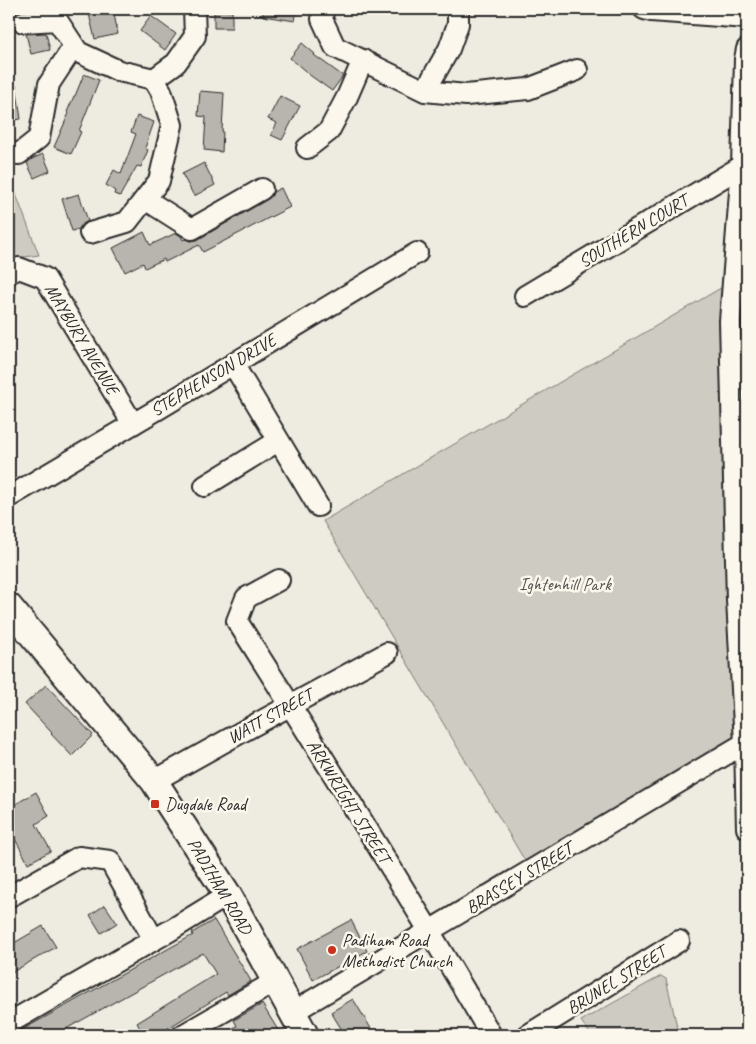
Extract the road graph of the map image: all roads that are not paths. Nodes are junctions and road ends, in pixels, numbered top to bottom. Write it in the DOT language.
graph roads {
  1 [pos="194,9"];
  2 [pos="323,9"];
  3 [pos="458,9"];
  4 [pos="644,9"];
  5 [pos="56,14"];
  6 [pos="747,18"];
  7 [pos="22,22"];
  8 [pos="74,46"];
  9 [pos="747,49"];
  10 [pos="362,60"];
  11 [pos="577,70"];
  12 [pos="154,79"];
  13 [pos="424,90"];
  14 [pos="307,148"];
  15 [pos="9,153"];
  16 [pos="744,165"];
  17 [pos="262,189"];
  18 [pos="145,199"];
  19 [pos="742,230"];
  20 [pos="90,233"];
  21 [pos="417,253"];
  22 [pos="14,271"];
  23 [pos="525,296"];
  24 [pos="233,364"];
  25 [pos="132,424"];
  26 [pos="278,441"];
  27 [pos="204,486"];
  28 [pos="9,497"];
  29 [pos="318,506"];
  30 [pos="278,580"];
  31 [pos="9,607"];
  32 [pos="387,652"];
  33 [pos="291,705"];
  34 [pos="745,743"];
  35 [pos="154,781"];
  36 [pos="747,828"];
  37 [pos="12,895"];
  38 [pos="228,895"];
  39 [pos="430,931"];
  40 [pos="154,940"];
  41 [pos="679,941"];
  42 [pos="276,981"];
  43 [pos="293,1012"];
  44 [pos="9,1023"];
  45 [pos="183,1035"];
  46 [pos="305,1035"];
  47 [pos="491,1035"];
  48 [pos="528,1035"];
  1 -- 12 [label="street"];
  2 -- 10 [label="street"];
  3 -- 13 [label="street"];
  4 -- 6 [label="street"];
  5 -- 7 [label="street"];
  5 -- 8 [label="street"];
  8 -- 12 [label="street"];
  8 -- 15 [label="street"];
  9 -- 16 [label="street"];
  10 -- 13 [label="street"];
  10 -- 14 [label="street"];
  11 -- 13 [label="street"];
  12 -- 18 [label="street"];
  16 -- 19 [label="street"];
  16 -- 23 [label="street, SOUTHERN COURT"];
  17 -- 18 [label="street"];
  18 -- 20 [label="street"];
  19 -- 34 [label="street"];
  21 -- 24 [label="street, STEPHENSON DRIVE"];
  22 -- 25 [label="street, MAYBURY AVENUE"];
  24 -- 25 [label="street, STEPHENSON DRIVE"];
  24 -- 26 [label="street"];
  25 -- 28 [label="street, STEPHENSON DRIVE"];
  26 -- 27 [label="street"];
  26 -- 29 [label="street"];
  30 -- 33 [label="street, ARKWRIGHT STREET"];
  31 -- 35 [label="main road, PADIHAM ROAD"];
  32 -- 33 [label="street, WATT STREET"];
  33 -- 35 [label="street, WATT STREET"];
  33 -- 39 [label="street, ARKWRIGHT STREET"];
  34 -- 36 [label="street"];
  34 -- 39 [label="street, BRASSEY STREET"];
  35 -- 38 [label="main road, PADIHAM ROAD"];
  37 -- 40 [label="street"];
  38 -- 40 [label="street"];
  38 -- 42 [label="main road, PADIHAM ROAD"];
  39 -- 43 [label="street, BRASSEY STREET"];
  39 -- 47 [label="street, ARKWRIGHT STREET"];
  40 -- 44 [label="street"];
  41 -- 48 [label="street, BRUNEL STREET"];
  42 -- 43 [label="main road, PADIHAM ROAD"];
  42 -- 45 [label="street"];
  43 -- 46 [label="main road, PADIHAM ROAD"];
}
